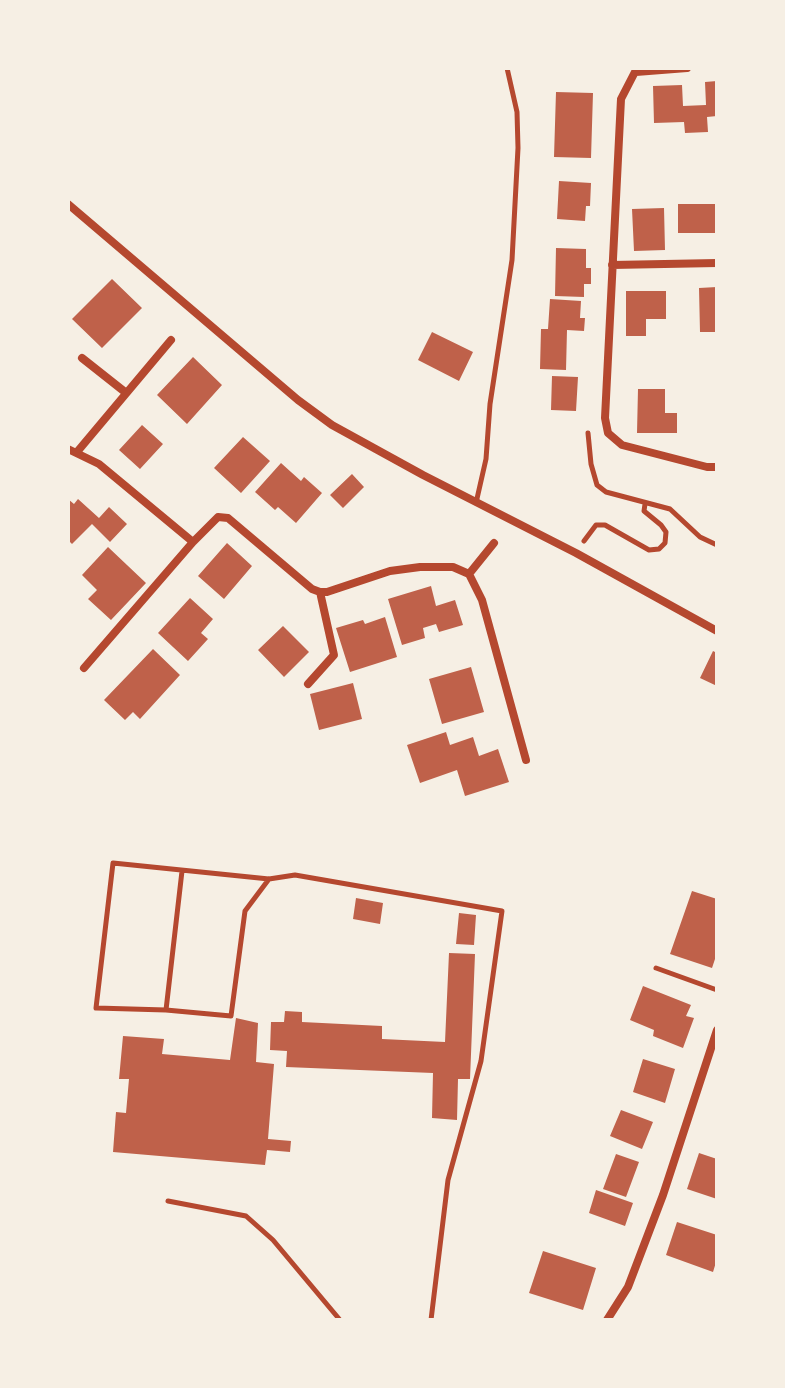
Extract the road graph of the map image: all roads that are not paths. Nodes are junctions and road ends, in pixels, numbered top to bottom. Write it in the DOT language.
graph roads {
  1 [pos="507,68"];
  2 [pos="687,68"];
  3 [pos="636,70"];
  4 [pos="68,204"];
  5 [pos="717,263"];
  6 [pos="612,265"];
  7 [pos="171,340"];
  8 [pos="82,358"];
  9 [pos="125,392"];
  10 [pos="73,450"];
  11 [pos="717,467"];
  12 [pos="476,503"];
  13 [pos="193,542"];
  14 [pos="494,543"];
  15 [pos="469,574"];
  16 [pos="320,592"];
  17 [pos="717,631"];
  18 [pos="84,668"];
  19 [pos="308,684"];
  20 [pos="526,760"];
  21 [pos="182,871"];
  22 [pos="269,879"];
  23 [pos="656,968"];
  24 [pos="717,990"];
  25 [pos="166,1010"];
  26 [pos="717,1030"];
  27 [pos="714,1050"];
  28 [pos="168,1201"];
  29 [pos="340,1320"];
  30 [pos="431,1320"];
  31 [pos="607,1320"];
  1 -- 12 [label="lane"];
  2 -- 3 [label="street"];
  3 -- 6 [label="street"];
  4 -- 12 [label="street"];
  5 -- 6 [label="street"];
  6 -- 11 [label="street"];
  7 -- 9 [label="street"];
  8 -- 9 [label="street"];
  9 -- 10 [label="street"];
  10 -- 13 [label="street"];
  12 -- 17 [label="street"];
  13 -- 16 [label="street"];
  13 -- 18 [label="street"];
  14 -- 15 [label="street"];
  15 -- 16 [label="street"];
  15 -- 20 [label="street"];
  16 -- 19 [label="street"];
  21 -- 22 [label="lane"];
  21 -- 25 [label="lane"];
  21 -- 25 [label="lane"];
  22 -- 25 [label="lane"];
  22 -- 30 [label="lane"];
  23 -- 24 [label="lane"];
  26 -- 27 [label="street"];
  27 -- 31 [label="street"];
  28 -- 29 [label="lane"];
}
